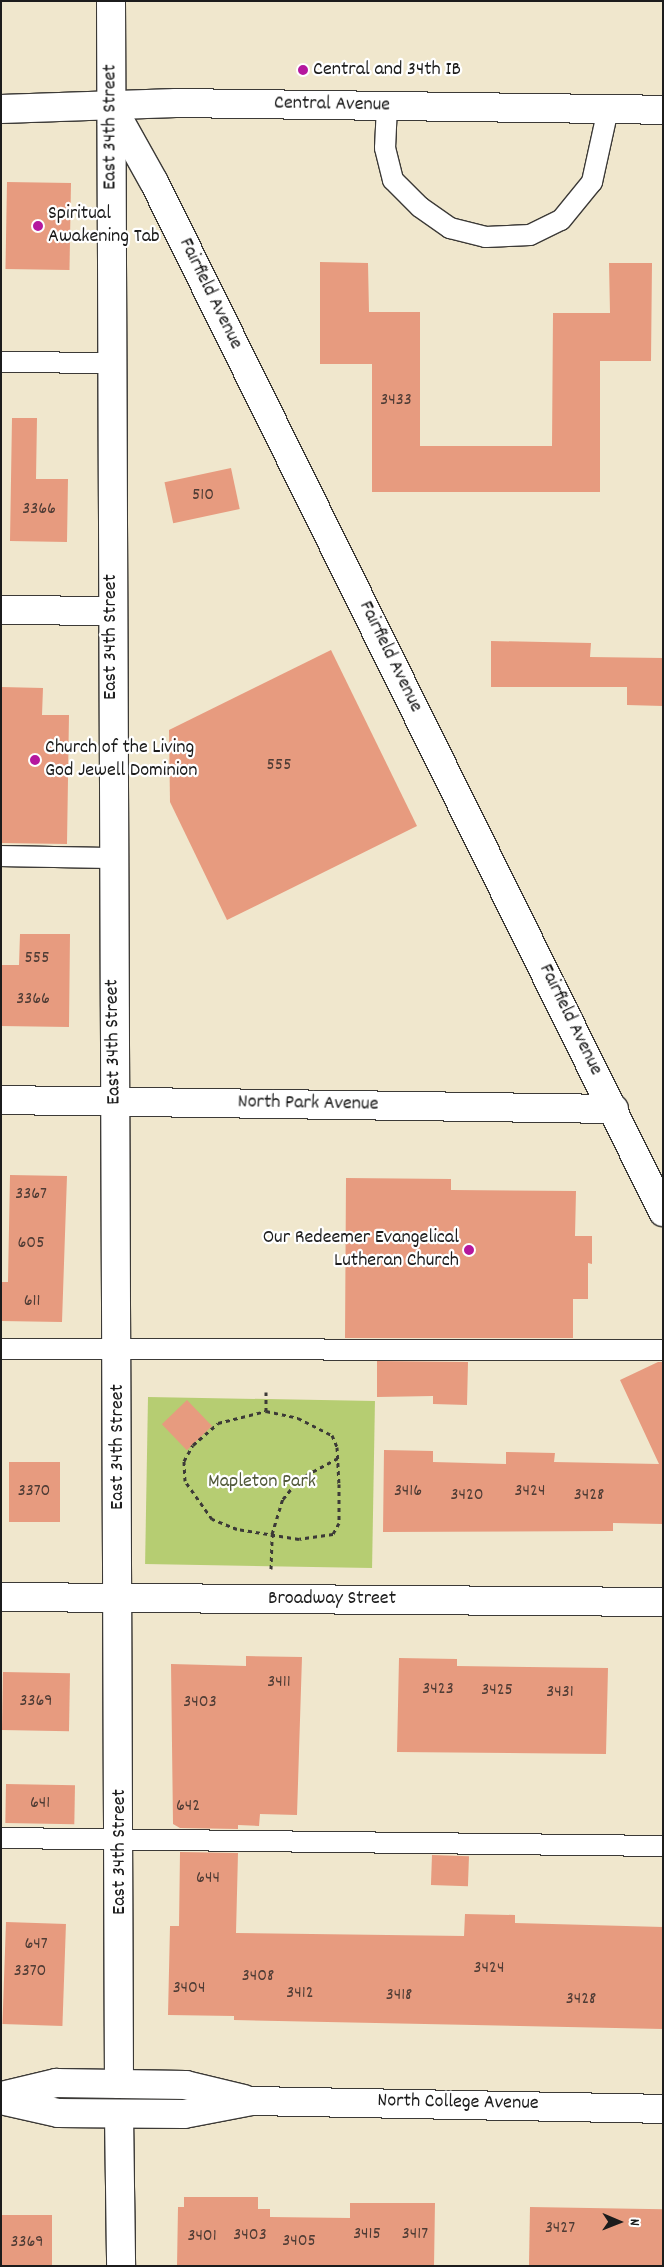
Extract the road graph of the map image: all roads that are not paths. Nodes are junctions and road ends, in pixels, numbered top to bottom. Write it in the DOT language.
graph roads {
  1 [pos="111,1"];
  2 [pos="112,106"];
  3 [pos="387,106"];
  4 [pos="1,109"];
  5 [pos="608,109"];
  6 [pos="663,110"];
  7 [pos="1,362"];
  8 [pos="111,363"];
  9 [pos="1,610"];
  10 [pos="110,611"];
  11 [pos="1,856"];
  12 [pos="113,858"];
  13 [pos="1,1100"];
  14 [pos="114,1100"];
  15 [pos="614,1109"];
  16 [pos="663,1212"];
  17 [pos="1,1349"];
  18 [pos="118,1350"];
  19 [pos="663,1350"];
  20 [pos="1,1597"];
  21 [pos="119,1597"];
  22 [pos="663,1602"];
  23 [pos="1,1838"];
  24 [pos="120,1839"];
  25 [pos="663,1846"];
  26 [pos="119,2084"];
  27 [pos="1,2096"];
  28 [pos="1,2100"];
  29 [pos="252,2101"];
  30 [pos="663,2109"];
  31 [pos="119,2114"];
  32 [pos="121,2266"];
  1 -- 2 [label="street, East 34th Street"];
  2 -- 3 [label="street, Central Avenue"];
  2 -- 4 [label="street, Central Avenue"];
  2 -- 8 [label="street, East 34th Street"];
  2 -- 15 [label="street, Fairfield Avenue"];
  3 -- 5 [label="street, Central Avenue"];
  3 -- 5 [label="lane"];
  5 -- 6 [label="street, Central Avenue"];
  7 -- 8 [label="lane"];
  8 -- 10 [label="street, East 34th Street"];
  9 -- 10 [label="street"];
  10 -- 12 [label="street, East 34th Street"];
  11 -- 12 [label="lane"];
  12 -- 14 [label="street, East 34th Street"];
  13 -- 14 [label="street, North Park Avenue"];
  14 -- 15 [label="street, North Park Avenue"];
  14 -- 18 [label="street, East 34th Street"];
  15 -- 16 [label="street, Fairfield Avenue"];
  17 -- 18 [label="lane"];
  18 -- 19 [label="lane"];
  18 -- 21 [label="street, East 34th Street"];
  20 -- 21 [label="street, Broadway Street"];
  21 -- 22 [label="street, Broadway Street"];
  21 -- 24 [label="street, East 34th Street"];
  23 -- 24 [label="lane"];
  24 -- 25 [label="lane"];
  24 -- 26 [label="street, East 34th Street"];
  26 -- 27 [label="street, North College Avenue"];
  26 -- 29 [label="street, North College Avenue"];
  28 -- 31 [label="street, North College Avenue"];
  29 -- 30 [label="street, North College Avenue"];
  29 -- 31 [label="street, North College Avenue"];
  31 -- 32 [label="street"];
}
